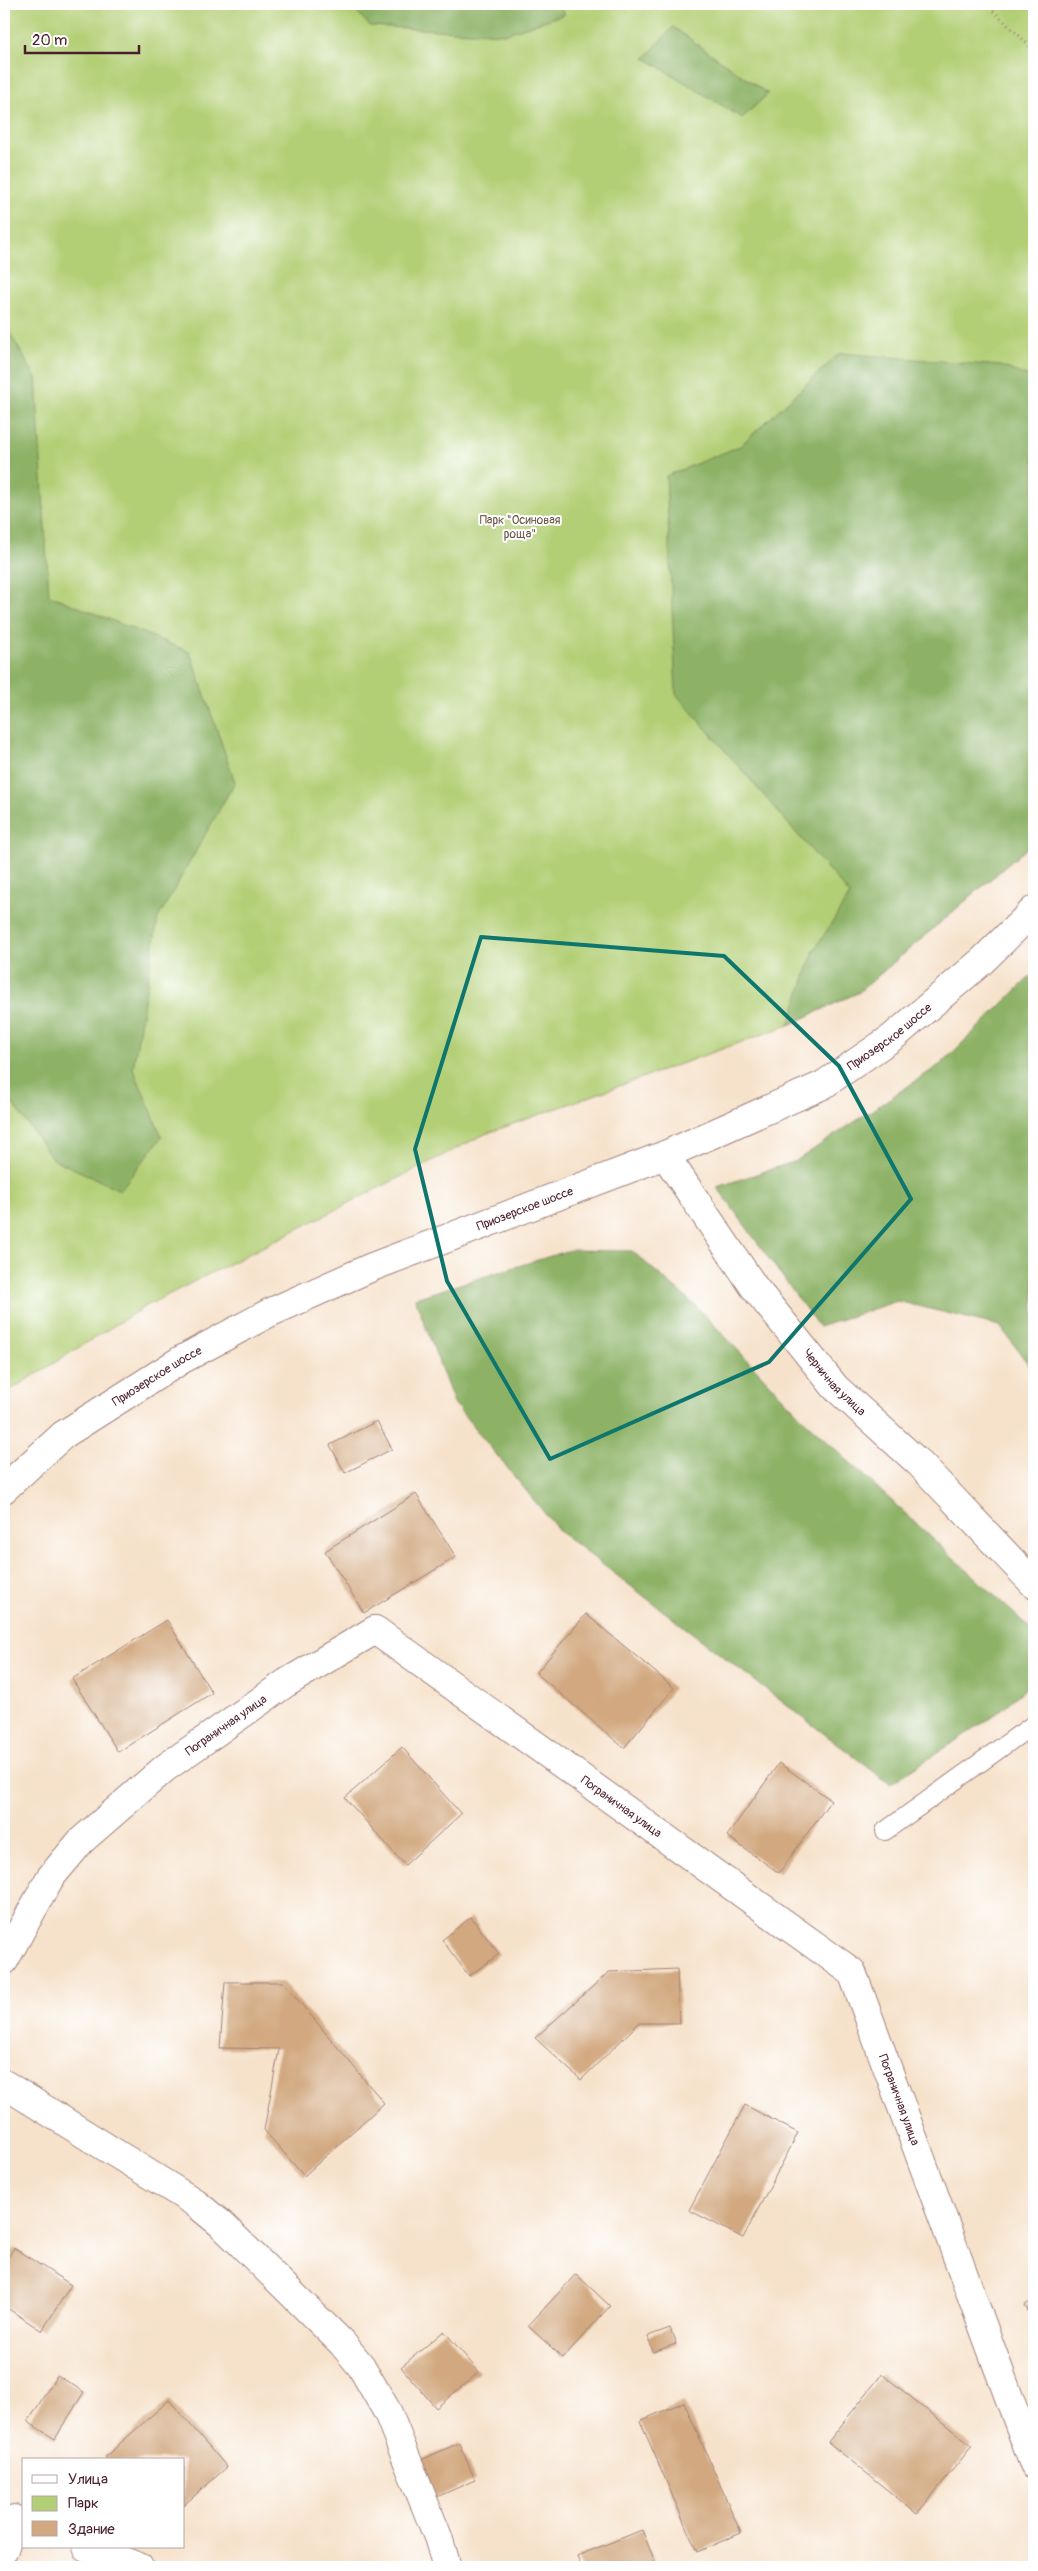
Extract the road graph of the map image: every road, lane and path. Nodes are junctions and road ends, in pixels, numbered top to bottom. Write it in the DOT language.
graph roads {
  1 [pos="986,4"];
  2 [pos="1034,50"];
  3 [pos="1034,910"];
  4 [pos="666,1155"];
  5 [pos="4,1489"];
  6 [pos="1034,1584"];
  7 [pos="1034,1724"];
  8 [pos="885,1831"];
  9 [pos="4,1961"];
  10 [pos="4,2084"];
  11 [pos="1034,2465"];
  12 [pos="14,2519"];
  13 [pos="91,2548"];
  14 [pos="4,2549"];
  15 [pos="139,2567"];
  16 [pos="447,2567"];
  1 -- 2 [label="path"];
  3 -- 4 [label="street, Приозерское шоссе"];
  4 -- 5 [label="street, Приозерское шоссе"];
  4 -- 6 [label="street, Черничная улица"];
  7 -- 8 [label="lane"];
  9 -- 11 [label="street, Пограничная улица"];
  10 -- 16 [label="street"];
  12 -- 14 [label="street"];
  13 -- 15 [label="street"];
}
